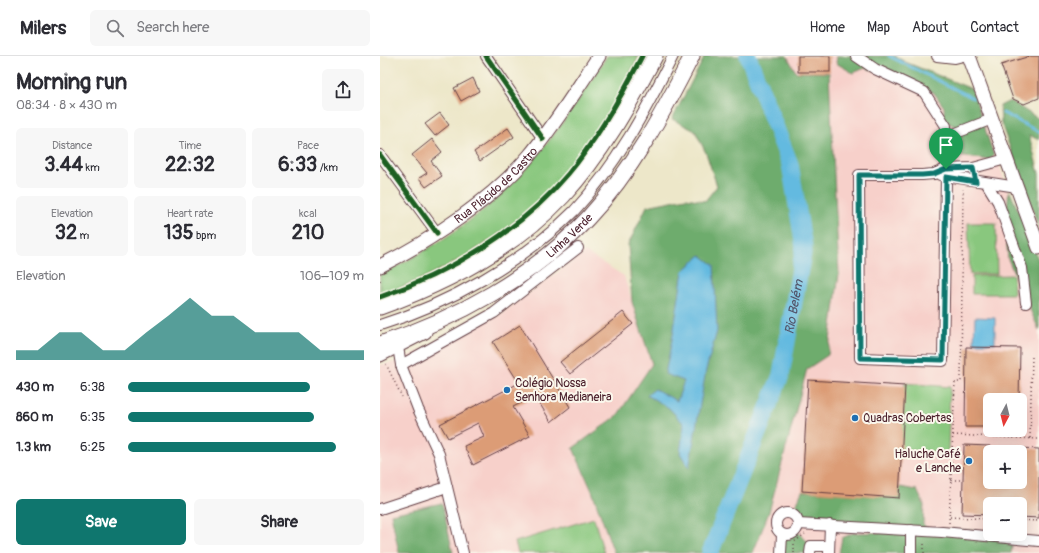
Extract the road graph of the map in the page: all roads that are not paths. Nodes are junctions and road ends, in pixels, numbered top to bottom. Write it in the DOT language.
graph roads {
  1 [pos="486,56"];
  2 [pos="599,56"];
  3 [pos="655,56"];
  4 [pos="673,56"];
  5 [pos="692,56"];
  6 [pos="856,56"];
  7 [pos="937,56"];
  8 [pos="963,56"];
  9 [pos="968,56"];
  10 [pos="992,119"];
  11 [pos="946,137"];
  12 [pos="543,139"];
  13 [pos="380,155"];
  14 [pos="1006,160"];
  15 [pos="973,168"];
  16 [pos="946,173"];
  17 [pos="976,182"];
  18 [pos="987,184"];
  19 [pos="1017,187"];
  20 [pos="437,233"];
  21 [pos="578,248"];
  22 [pos="1039,248"];
  23 [pos="380,266"];
  24 [pos="1026,303"];
  25 [pos="380,307"];
  26 [pos="467,307"];
  27 [pos="380,326"];
  28 [pos="380,344"];
  29 [pos="398,347"];
  30 [pos="383,360"];
  31 [pos="401,365"];
  32 [pos="447,487"];
  33 [pos="380,509"];
  34 [pos="798,524"];
  35 [pos="830,525"];
  36 [pos="911,530"];
  37 [pos="782,535"];
  38 [pos="1039,541"];
  39 [pos="829,550"];
  40 [pos="463,553"];
  41 [pos="781,553"];
  42 [pos="810,553"];
  43 [pos="911,553"];
  1 -- 12 [label="street"];
  2 -- 12 [label="main road, Rua Plácido de Castro"];
  3 -- 25 [label="highway"];
  4 -- 27 [label="street"];
  5 -- 26 [label="highway, Linha Verde"];
  6 -- 11 [label="street"];
  7 -- 8 [label="street"];
  9 -- 10 [label="main road"];
  10 -- 11 [label="street"];
  10 -- 14 [label="main road"];
  11 -- 16 [label="street"];
  12 -- 20 [label="main road, Rua Plácido de Castro"];
  13 -- 20 [label="street"];
  14 -- 15 [label="street"];
  14 -- 19 [label="main road"];
  15 -- 16 [label="street"];
  15 -- 17 [label="street"];
  16 -- 16 [label="street"];
  16 -- 17 [label="street"];
  17 -- 18 [label="street"];
  18 -- 19 [label="street"];
  18 -- 24 [label="street"];
  19 -- 22 [label="main road"];
  20 -- 23 [label="main road, Rua Plácido de Castro"];
  21 -- 31 [label="street"];
  26 -- 28 [label="highway, Linha Verde"];
  26 -- 29 [label="main road"];
  29 -- 30 [label="main road"];
  29 -- 31 [label="street"];
  31 -- 32 [label="street"];
  32 -- 33 [label="street"];
  32 -- 40 [label="street"];
  34 -- 35 [label="street"];
  34 -- 37 [label="street"];
  34 -- 37 [label="street"];
  35 -- 36 [label="street"];
  35 -- 39 [label="street"];
  36 -- 38 [label="street"];
  36 -- 43 [label="street"];
  37 -- 41 [label="street"];
  39 -- 42 [label="street"];
}
